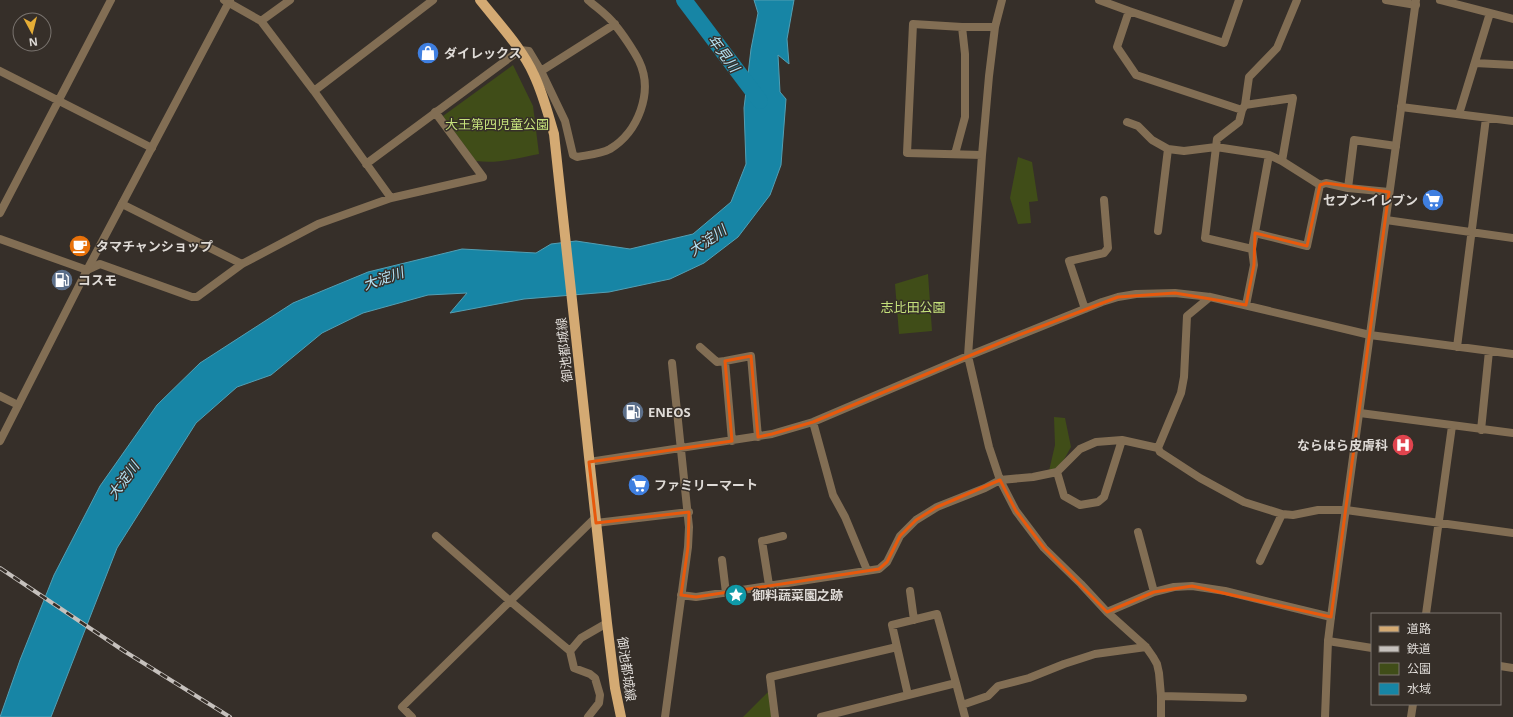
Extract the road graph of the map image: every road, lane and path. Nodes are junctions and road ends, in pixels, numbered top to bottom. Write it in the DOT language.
graph roads {
  1 [pos="111,0"];
  2 [pos="290,0"];
  3 [pos="433,0"];
  4 [pos="480,0"];
  5 [pos="588,0"];
  6 [pos="1002,0"];
  7 [pos="1099,0"];
  8 [pos="1239,0"];
  9 [pos="1297,0"];
  10 [pos="1386,0"];
  11 [pos="1440,0"];
  12 [pos="228,1"];
  13 [pos="1416,2"];
  14 [pos="1129,11"];
  15 [pos="1490,13"];
  16 [pos="1513,19"];
  17 [pos="261,21"];
  18 [pos="615,24"];
  19 [pos="962,27"];
  20 [pos="995,28"];
  21 [pos="520,50"];
  22 [pos="1475,63"];
  23 [pos="1513,65"];
  24 [pos="0,71"];
  25 [pos="541,71"];
  26 [pos="314,91"];
  27 [pos="58,101"];
  28 [pos="1243,107"];
  29 [pos="1401,107"];
  30 [pos="436,112"];
  31 [pos="1460,114"];
  32 [pos="1486,118"];
  33 [pos="1513,121"];
  34 [pos="1127,122"];
  35 [pos="1396,146"];
  36 [pos="1216,147"];
  37 [pos="152,148"];
  38 [pos="1168,148"];
  39 [pos="955,154"];
  40 [pos="982,155"];
  41 [pos="1269,155"];
  42 [pos="1282,161"];
  43 [pos="366,164"];
  44 [pos="1320,185"];
  45 [pos="1348,188"];
  46 [pos="1389,192"];
  47 [pos="391,198"];
  48 [pos="1104,200"];
  49 [pos="122,204"];
  50 [pos="0,214"];
  51 [pos="1386,220"];
  52 [pos="1158,231"];
  53 [pos="1255,232"];
  54 [pos="1472,233"];
  55 [pos="1513,238"];
  56 [pos="0,239"];
  57 [pos="1252,249"];
  58 [pos="242,264"];
  59 [pos="87,270"];
  60 [pos="1210,297"];
  61 [pos="1246,305"];
  62 [pos="1085,309"];
  63 [pos="1370,334"];
  64 [pos="700,346"];
  65 [pos="1457,347"];
  66 [pos="1489,351"];
  67 [pos="1513,354"];
  68 [pos="968,356"];
  69 [pos="725,361"];
  70 [pos="672,363"];
  71 [pos="0,396"];
  72 [pos="18,405"];
  73 [pos="1360,413"];
  74 [pos="813,422"];
  75 [pos="1452,426"];
  76 [pos="1481,430"];
  77 [pos="1513,434"];
  78 [pos="758,436"];
  79 [pos="1122,440"];
  80 [pos="0,441"];
  81 [pos="732,441"];
  82 [pos="681,447"];
  83 [pos="1158,448"];
  84 [pos="589,462"];
  85 [pos="1057,472"];
  86 [pos="1000,480"];
  87 [pos="1346,510"];
  88 [pos="689,512"];
  89 [pos="1282,514"];
  90 [pos="595,521"];
  91 [pos="1439,522"];
  92 [pos="1138,532"];
  93 [pos="1513,533"];
  94 [pos="436,536"];
  95 [pos="783,536"];
  96 [pos="722,560"];
  97 [pos="1260,561"];
  98 [pos="867,570"];
  99 [pos="769,585"];
  100 [pos="910,591"];
  101 [pos="1154,592"];
  102 [pos="726,593"];
  103 [pos="681,595"];
  104 [pos="510,602"];
  105 [pos="1107,612"];
  106 [pos="1426,613"];
  107 [pos="1331,617"];
  108 [pos="914,620"];
  109 [pos="607,623"];
  110 [pos="1328,641"];
  111 [pos="897,647"];
  112 [pos="1146,647"];
  113 [pos="1371,648"];
  114 [pos="570,651"];
  115 [pos="1501,666"];
  116 [pos="1513,668"];
  117 [pos="956,683"];
  118 [pos="908,695"];
  119 [pos="1161,696"];
  120 [pos="1243,698"];
  121 [pos="962,705"];
  122 [pos="1413,705"];
  123 [pos="1323,715"];
  124 [pos="412,717"];
  125 [pos="588,717"];
  126 [pos="621,717"];
  127 [pos="665,717"];
  128 [pos="775,717"];
  129 [pos="821,717"];
  130 [pos="965,717"];
  131 [pos="1161,717"];
  132 [pos="1411,717"];
  1 -- 27 [label="street"];
  2 -- 17 [label="street"];
  3 -- 26 [label="street"];
  4 -- 21 [label="main road, 御池都城線"];
  5 -- 18 [label="street"];
  6 -- 20 [label="street"];
  7 -- 14 [label="street"];
  8 -- 14 [label="street"];
  9 -- 28 [label="street"];
  10 -- 13 [label="street"];
  11 -- 15 [label="street"];
  12 -- 17 [label="street"];
  12 -- 37 [label="street"];
  13 -- 29 [label="street"];
  14 -- 28 [label="street"];
  15 -- 16 [label="street"];
  15 -- 22 [label="street"];
  17 -- 26 [label="street"];
  18 -- 25 [label="street"];
  18 -- 25 [label="street"];
  19 -- 20 [label="street"];
  19 -- 39 [label="street"];
  19 -- 39 [label="street"];
  20 -- 40 [label="street"];
  21 -- 25 [label="street"];
  21 -- 30 [label="street"];
  21 -- 84 [label="main road, 御池都城線"];
  22 -- 23 [label="street"];
  22 -- 31 [label="street"];
  24 -- 27 [label="street"];
  26 -- 43 [label="street"];
  27 -- 37 [label="street"];
  27 -- 50 [label="street"];
  28 -- 36 [label="street"];
  28 -- 42 [label="street"];
  29 -- 31 [label="street"];
  29 -- 35 [label="street"];
  30 -- 43 [label="street"];
  30 -- 47 [label="street"];
  31 -- 32 [label="street"];
  32 -- 33 [label="street"];
  32 -- 54 [label="street"];
  34 -- 38 [label="street"];
  35 -- 45 [label="street"];
  35 -- 46 [label="street"];
  36 -- 38 [label="street"];
  36 -- 41 [label="street"];
  36 -- 57 [label="street"];
  37 -- 49 [label="street"];
  38 -- 52 [label="street"];
  39 -- 40 [label="street"];
  40 -- 68 [label="street"];
  41 -- 42 [label="street"];
  41 -- 53 [label="street"];
  42 -- 44 [label="street"];
  43 -- 47 [label="street"];
  44 -- 45 [label="street"];
  44 -- 53 [label="street"];
  45 -- 46 [label="street"];
  46 -- 51 [label="street"];
  47 -- 58 [label="street"];
  48 -- 62 [label="street"];
  49 -- 58 [label="street"];
  49 -- 59 [label="street"];
  51 -- 54 [label="street"];
  51 -- 63 [label="street"];
  53 -- 57 [label="street"];
  54 -- 55 [label="street"];
  54 -- 65 [label="street"];
  56 -- 59 [label="street"];
  57 -- 61 [label="street"];
  58 -- 59 [label="street"];
  59 -- 72 [label="street"];
  60 -- 61 [label="street"];
  60 -- 62 [label="street"];
  60 -- 83 [label="street"];
  61 -- 63 [label="street"];
  62 -- 68 [label="street"];
  63 -- 65 [label="street"];
  63 -- 73 [label="street"];
  64 -- 69 [label="street"];
  65 -- 66 [label="street"];
  66 -- 67 [label="street"];
  66 -- 76 [label="street"];
  68 -- 74 [label="street"];
  68 -- 86 [label="street"];
  69 -- 78 [label="street"];
  69 -- 81 [label="street"];
  70 -- 82 [label="street"];
  71 -- 72 [label="street"];
  72 -- 80 [label="street"];
  73 -- 75 [label="street"];
  73 -- 87 [label="street"];
  74 -- 78 [label="street"];
  74 -- 98 [label="street"];
  75 -- 76 [label="street"];
  75 -- 91 [label="street"];
  76 -- 77 [label="street"];
  78 -- 81 [label="street"];
  79 -- 83 [label="street"];
  79 -- 85 [label="street"];
  79 -- 85 [label="street"];
  81 -- 82 [label="street"];
  82 -- 84 [label="street"];
  82 -- 88 [label="street"];
  83 -- 89 [label="street"];
  84 -- 90 [label="main road, 御池都城線"];
  85 -- 86 [label="street"];
  86 -- 98 [label="street"];
  86 -- 105 [label="street"];
  87 -- 89 [label="street"];
  87 -- 91 [label="street"];
  87 -- 107 [label="street"];
  88 -- 90 [label="street"];
  88 -- 103 [label="street"];
  89 -- 97 [label="street"];
  90 -- 104 [label="street"];
  90 -- 109 [label="main road, 御池都城線"];
  91 -- 93 [label="street"];
  91 -- 106 [label="street"];
  92 -- 101 [label="street"];
  94 -- 104 [label="street"];
  95 -- 99 [label="street"];
  96 -- 102 [label="street"];
  98 -- 99 [label="street"];
  99 -- 102 [label="street"];
  100 -- 108 [label="street"];
  101 -- 105 [label="street"];
  101 -- 107 [label="street"];
  102 -- 103 [label="street"];
  103 -- 127 [label="street"];
  104 -- 114 [label="street"];
  104 -- 124 [label="street"];
  105 -- 112 [label="street"];
  107 -- 110 [label="street"];
  108 -- 111 [label="street"];
  108 -- 117 [label="street"];
  109 -- 114 [label="street"];
  109 -- 126 [label="main road, 御池都城線"];
  110 -- 113 [label="street"];
  110 -- 123 [label="street"];
  111 -- 118 [label="street"];
  111 -- 128 [label="street"];
  112 -- 119 [label="street"];
  112 -- 121 [label="street"];
  114 -- 125 [label="street"];
  115 -- 116 [label="street"];
  117 -- 118 [label="street"];
  117 -- 121 [label="street"];
  118 -- 129 [label="street"];
  119 -- 120 [label="street"];
  119 -- 131 [label="street"];
  121 -- 130 [label="street"];
  122 -- 132 [label="street"];
}
